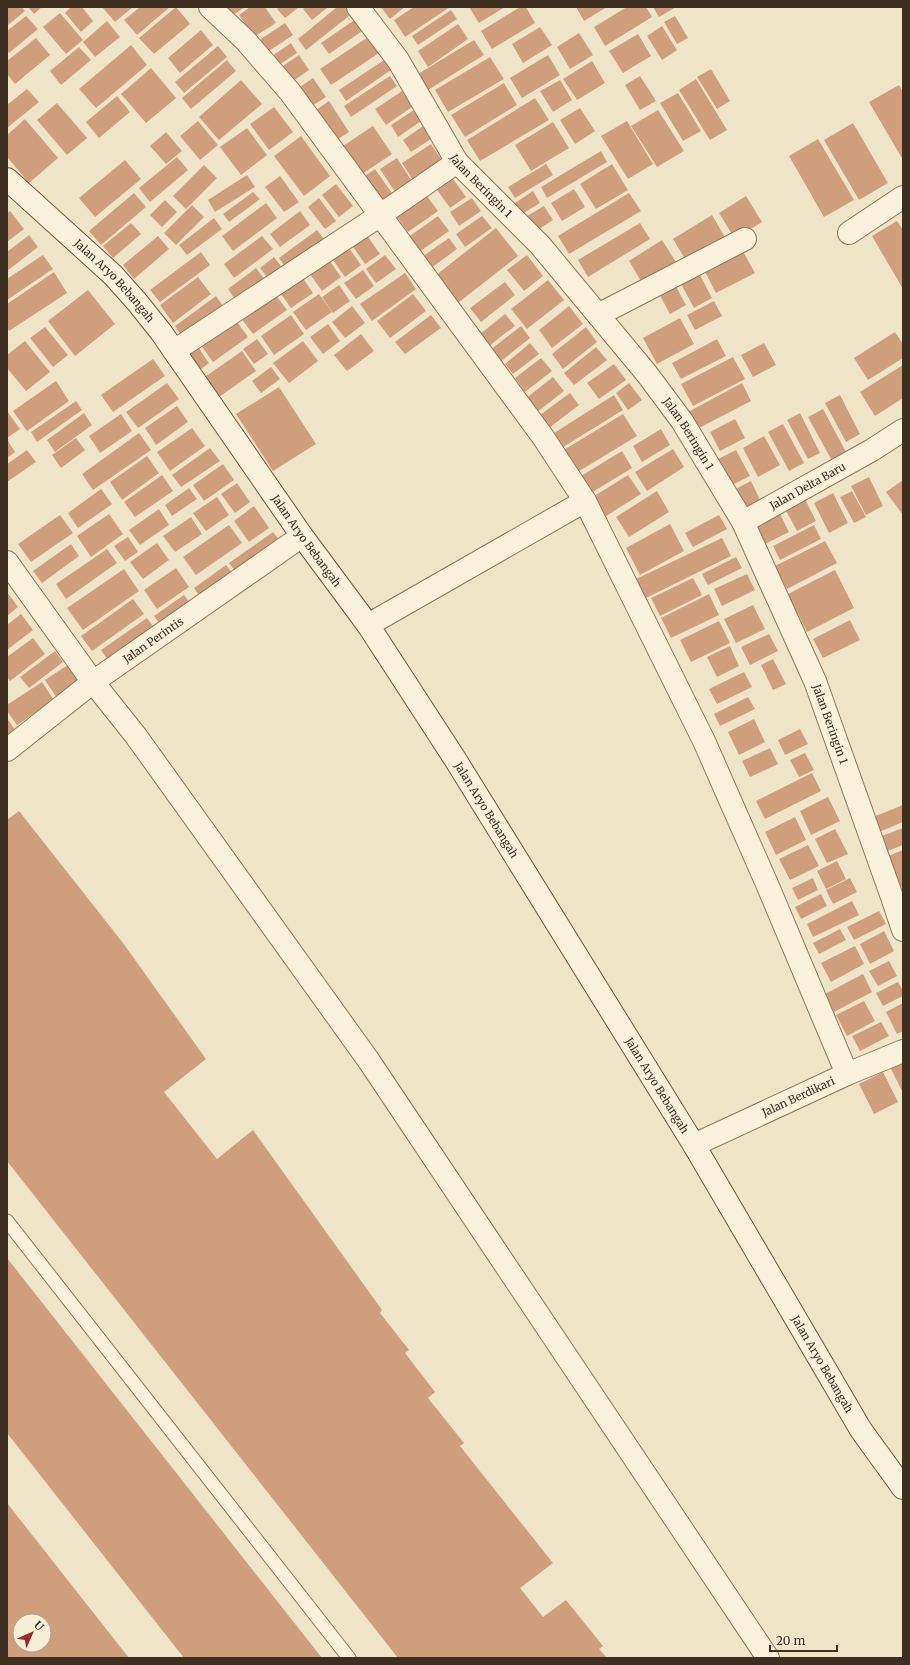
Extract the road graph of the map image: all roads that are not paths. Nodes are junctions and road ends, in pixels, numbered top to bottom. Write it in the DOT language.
graph roads {
  1 [pos="210,7"];
  2 [pos="358,7"];
  3 [pos="457,162"];
  4 [pos="7,179"];
  5 [pos="903,197"];
  6 [pos="379,216"];
  7 [pos="849,233"];
  8 [pos="745,238"];
  9 [pos="598,315"];
  10 [pos="174,351"];
  11 [pos="903,430"];
  12 [pos="585,501"];
  13 [pos="743,522"];
  14 [pos="302,536"];
  15 [pos="7,562"];
  16 [pos="368,625"];
  17 [pos="93,682"];
  18 [pos="7,750"];
  19 [pos="898,895"];
  20 [pos="903,930"];
  21 [pos="903,1051"];
  22 [pos="847,1074"];
  23 [pos="694,1145"];
  24 [pos="7,1221"];
  25 [pos="903,1488"];
  26 [pos="349,1658"];
  27 [pos="768,1658"];
  1 -- 6 [label="street"];
  2 -- 3 [label="street, Jalan Beringin 1"];
  3 -- 6 [label="street"];
  3 -- 9 [label="street, Jalan Beringin 1"];
  4 -- 10 [label="street, Jalan Aryo Bebangah"];
  5 -- 7 [label="street"];
  6 -- 10 [label="street"];
  6 -- 12 [label="street"];
  8 -- 9 [label="street"];
  9 -- 13 [label="street, Jalan Beringin 1"];
  10 -- 14 [label="street, Jalan Aryo Bebangah"];
  11 -- 13 [label="street, Jalan Delta Baru"];
  12 -- 16 [label="street"];
  12 -- 22 [label="street"];
  13 -- 19 [label="street, Jalan Beringin 1"];
  14 -- 16 [label="street, Jalan Aryo Bebangah"];
  14 -- 17 [label="street, Jalan Perintis"];
  15 -- 17 [label="street"];
  16 -- 23 [label="street, Jalan Aryo Bebangah"];
  17 -- 18 [label="street, Jalan Perintis"];
  17 -- 27 [label="street"];
  19 -- 20 [label="street, Jalan Beringin 1"];
  21 -- 22 [label="street, Jalan Berdikari"];
  22 -- 23 [label="street, Jalan Berdikari"];
  23 -- 25 [label="street, Jalan Aryo Bebangah"];
  24 -- 26 [label="lane"];
}
